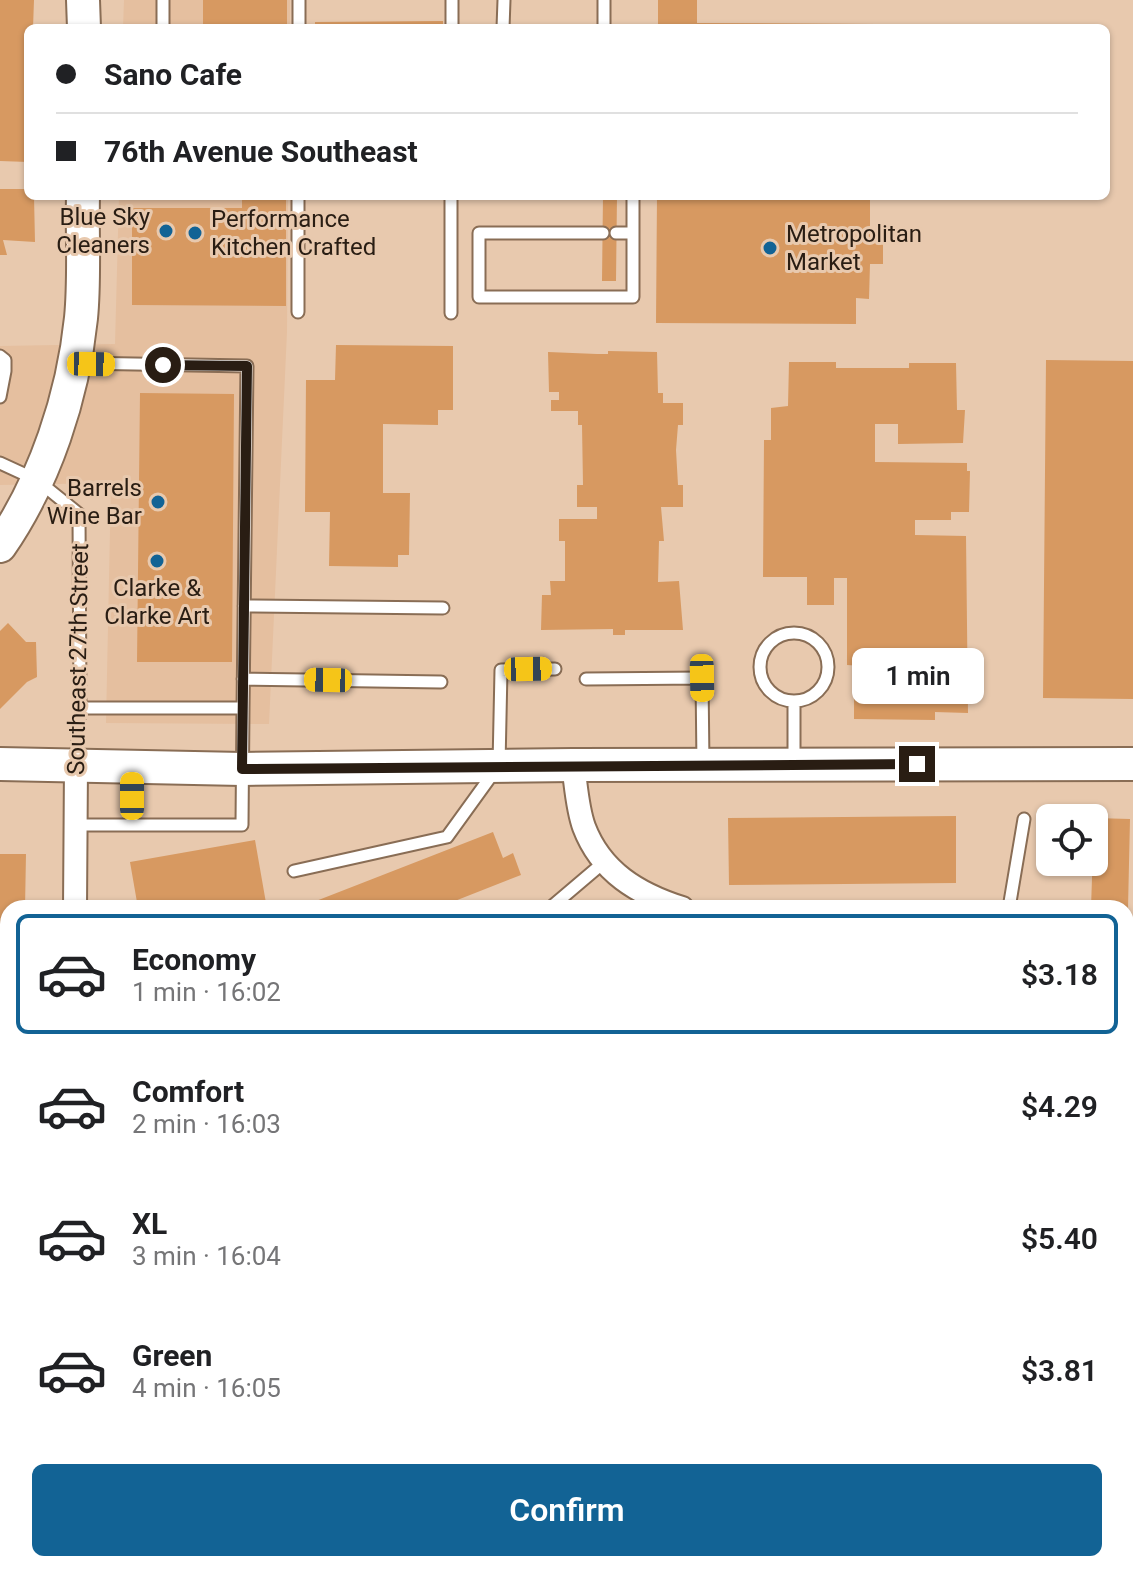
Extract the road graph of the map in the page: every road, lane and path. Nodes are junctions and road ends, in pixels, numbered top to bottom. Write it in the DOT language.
graph roads {
  1 [pos="83,0"];
  2 [pos="163,0"];
  3 [pos="299,0"];
  4 [pos="452,0"];
  5 [pos="504,0"];
  6 [pos="604,0"];
  7 [pos="84,24"];
  8 [pos="163,24"];
  9 [pos="299,24"];
  10 [pos="452,24"];
  11 [pos="503,24"];
  12 [pos="604,24"];
  13 [pos="83,200"];
  14 [pos="298,200"];
  15 [pos="451,200"];
  16 [pos="633,200"];
  17 [pos="603,233"];
  18 [pos="616,233"];
  19 [pos="633,233"];
  20 [pos="298,312"];
  21 [pos="451,313"];
  22 [pos="0,356"];
  23 [pos="75,363"];
  24 [pos="0,397"];
  25 [pos="0,463"];
  26 [pos="37,480"];
  27 [pos="0,546"];
  28 [pos="244,606"];
  29 [pos="443,608"];
  30 [pos="555,669"];
  31 [pos="243,679"];
  32 [pos="586,679"];
  33 [pos="441,682"];
  34 [pos="794,702"];
  35 [pos="80,708"];
  36 [pos="243,708"];
  37 [pos="0,764"];
  38 [pos="794,764"];
  39 [pos="1133,764"];
  40 [pos="76,765"];
  41 [pos="499,765"];
  42 [pos="573,765"];
  43 [pos="703,765"];
  44 [pos="132,768"];
  45 [pos="242,769"];
  46 [pos="1024,819"];
  47 [pos="75,825"];
  48 [pos="132,825"];
  49 [pos="603,863"];
  50 [pos="294,871"];
  51 [pos="75,900"];
  52 [pos="559,900"];
  53 [pos="662,900"];
  54 [pos="1010,900"];
  1 -- 7 [label="street"];
  2 -- 8 [label="lane"];
  3 -- 9 [label="lane"];
  4 -- 10 [label="lane"];
  5 -- 11 [label="lane"];
  6 -- 12 [label="lane"];
  13 -- 23 [label="street"];
  14 -- 20 [label="lane"];
  15 -- 21 [label="lane"];
  16 -- 19 [label="lane"];
  17 -- 19 [label="lane"];
  18 -- 19 [label="lane"];
  22 -- 24 [label="lane"];
  23 -- 26 [label="street"];
  23 -- 28 [label="lane"];
  25 -- 26 [label="lane"];
  26 -- 27 [label="street"];
  26 -- 35 [label="lane, Southeast 27th Street"];
  28 -- 29 [label="lane"];
  28 -- 31 [label="lane"];
  30 -- 41 [label="lane"];
  31 -- 33 [label="lane"];
  31 -- 36 [label="lane"];
  32 -- 43 [label="lane"];
  34 -- 34 [label="lane"];
  34 -- 38 [label="lane"];
  35 -- 36 [label="lane"];
  35 -- 40 [label="lane, Southeast 27th Street"];
  36 -- 45 [label="lane"];
  37 -- 40 [label="street"];
  38 -- 39 [label="street"];
  38 -- 43 [label="street"];
  40 -- 44 [label="street"];
  40 -- 47 [label="street, Southeast 27th Street"];
  41 -- 42 [label="street"];
  41 -- 45 [label="street"];
  41 -- 50 [label="lane"];
  42 -- 43 [label="street"];
  42 -- 49 [label="street"];
  44 -- 45 [label="street"];
  44 -- 48 [label="lane"];
  45 -- 48 [label="lane"];
  46 -- 54 [label="lane"];
  47 -- 48 [label="lane"];
  47 -- 51 [label="street, Southeast 27th Street"];
  49 -- 52 [label="lane"];
  49 -- 53 [label="street"];
}
